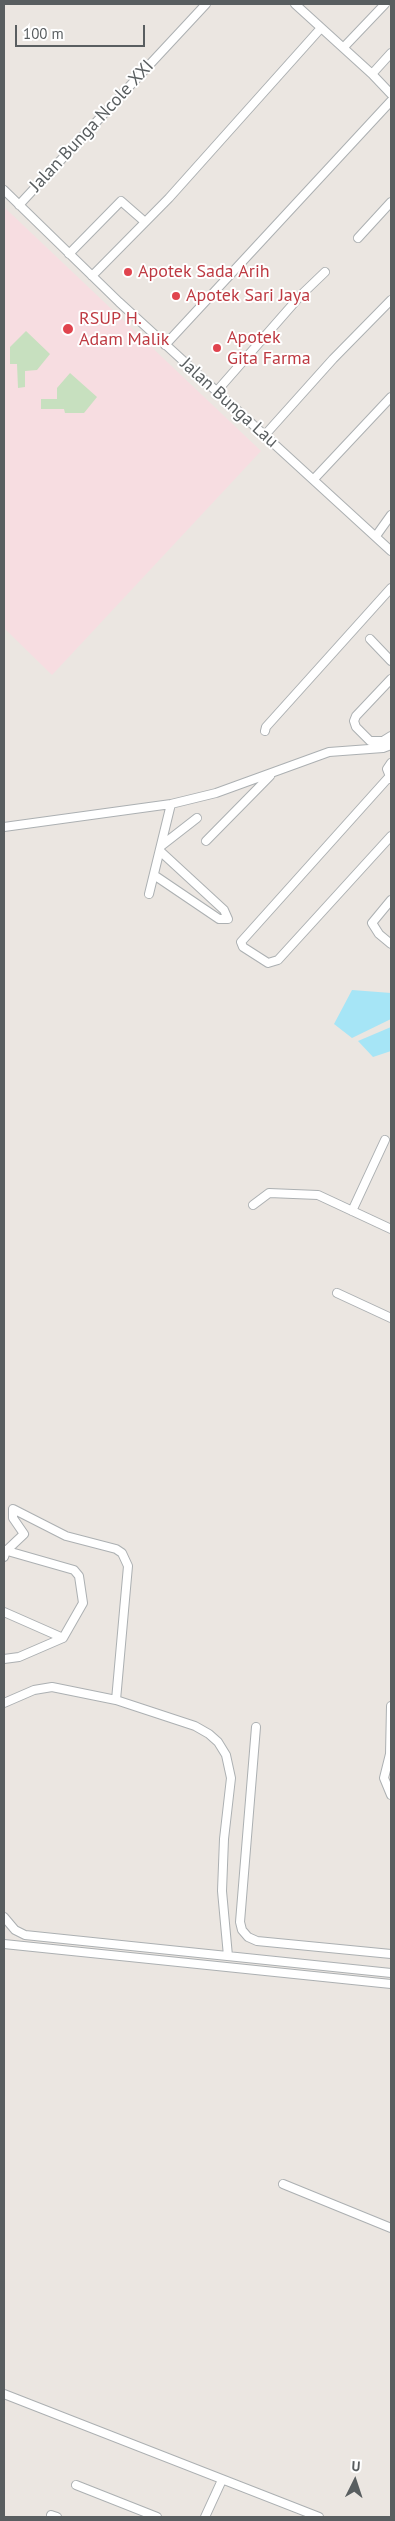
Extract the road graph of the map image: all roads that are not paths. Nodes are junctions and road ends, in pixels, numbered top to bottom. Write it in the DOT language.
graph roads {
  1 [pos="206,4"];
  2 [pos="295,4"];
  3 [pos="385,4"];
  4 [pos="321,28"];
  5 [pos="344,47"];
  6 [pos="391,53"];
  7 [pos="372,74"];
  8 [pos="391,94"];
  9 [pos="391,101"];
  10 [pos="4,190"];
  11 [pos="391,202"];
  12 [pos="19,205"];
  13 [pos="145,222"];
  14 [pos="358,238"];
  15 [pos="69,254"];
  16 [pos="325,272"];
  17 [pos="92,276"];
  18 [pos="391,300"];
  19 [pos="165,345"];
  20 [pos="216,392"];
  21 [pos="391,397"];
  22 [pos="264,436"];
  23 [pos="314,479"];
  24 [pos="391,515"];
  25 [pos="376,536"];
  26 [pos="391,551"];
  27 [pos="391,588"];
  28 [pos="370,639"];
  29 [pos="391,661"];
  30 [pos="391,680"];
  31 [pos="265,731"];
  32 [pos="391,736"];
  33 [pos="391,744"];
  34 [pos="391,763"];
  35 [pos="272,774"];
  36 [pos="390,778"];
  37 [pos="171,804"];
  38 [pos="197,818"];
  39 [pos="4,827"];
  40 [pos="391,836"];
  41 [pos="206,840"];
  42 [pos="160,848"];
  43 [pos="154,875"];
  44 [pos="149,894"];
  45 [pos="391,900"];
  46 [pos="391,944"];
  47 [pos="385,1140"];
  48 [pos="253,1205"];
  49 [pos="352,1211"];
  50 [pos="391,1229"];
  51 [pos="337,1293"];
  52 [pos="391,1318"];
  53 [pos="4,1518"];
  54 [pos="13,1518"];
  55 [pos="4,1553"];
  56 [pos="4,1612"];
  57 [pos="63,1638"];
  58 [pos="4,1659"];
  59 [pos="116,1700"];
  60 [pos="4,1703"];
  61 [pos="391,1708"];
  62 [pos="256,1727"];
  63 [pos="390,1755"];
  64 [pos="391,1796"];
  65 [pos="4,1917"];
  66 [pos="4,1944"];
  67 [pos="391,1954"];
  68 [pos="228,1956"];
  69 [pos="391,1973"];
  70 [pos="391,1984"];
  71 [pos="284,2184"];
  72 [pos="391,2228"];
  73 [pos="4,2394"];
  74 [pos="222,2480"];
  75 [pos="76,2485"];
  76 [pos="158,2517"];
  77 [pos="205,2517"];
  78 [pos="319,2517"];
  1 -- 12 [label="street, Jalan Bunga Ncole XXI"];
  2 -- 4 [label="street"];
  3 -- 5 [label="street"];
  4 -- 5 [label="street"];
  4 -- 13 [label="street"];
  5 -- 7 [label="street"];
  6 -- 7 [label="street"];
  7 -- 8 [label="street"];
  9 -- 19 [label="street"];
  10 -- 12 [label="street, Jalan Bunga Lau"];
  11 -- 14 [label="street"];
  12 -- 15 [label="street, Jalan Bunga Lau"];
  13 -- 15 [label="street"];
  13 -- 17 [label="street"];
  15 -- 17 [label="street, Jalan Bunga Lau"];
  16 -- 20 [label="street"];
  17 -- 19 [label="street, Jalan Bunga Lau"];
  18 -- 22 [label="street"];
  19 -- 20 [label="street, Jalan Bunga Lau"];
  20 -- 22 [label="street, Jalan Bunga Lau"];
  21 -- 23 [label="street"];
  22 -- 23 [label="street, Jalan Bunga Lau"];
  23 -- 25 [label="street, Jalan Bunga Lau"];
  24 -- 25 [label="street"];
  25 -- 26 [label="street, Jalan Bunga Lau"];
  27 -- 31 [label="street"];
  28 -- 29 [label="street"];
  30 -- 32 [label="street"];
  33 -- 35 [label="street"];
  34 -- 36 [label="street"];
  35 -- 37 [label="street"];
  35 -- 41 [label="street"];
  36 -- 40 [label="street"];
  37 -- 39 [label="street"];
  37 -- 42 [label="street"];
  38 -- 42 [label="street"];
  42 -- 43 [label="street"];
  42 -- 43 [label="street"];
  43 -- 44 [label="street"];
  45 -- 46 [label="street"];
  47 -- 49 [label="street"];
  48 -- 49 [label="street"];
  49 -- 50 [label="street"];
  51 -- 52 [label="street"];
  53 -- 54 [label="street"];
  54 -- 55 [label="street"];
  54 -- 59 [label="street"];
  55 -- 57 [label="street"];
  56 -- 57 [label="street"];
  57 -- 58 [label="street"];
  59 -- 60 [label="street"];
  59 -- 68 [label="street"];
  61 -- 63 [label="street"];
  62 -- 67 [label="street"];
  63 -- 64 [label="street"];
  65 -- 68 [label="street"];
  66 -- 70 [label="street"];
  68 -- 69 [label="street"];
  71 -- 72 [label="street"];
  73 -- 74 [label="street"];
  74 -- 77 [label="street"];
  74 -- 78 [label="street"];
  75 -- 76 [label="street"];
}
